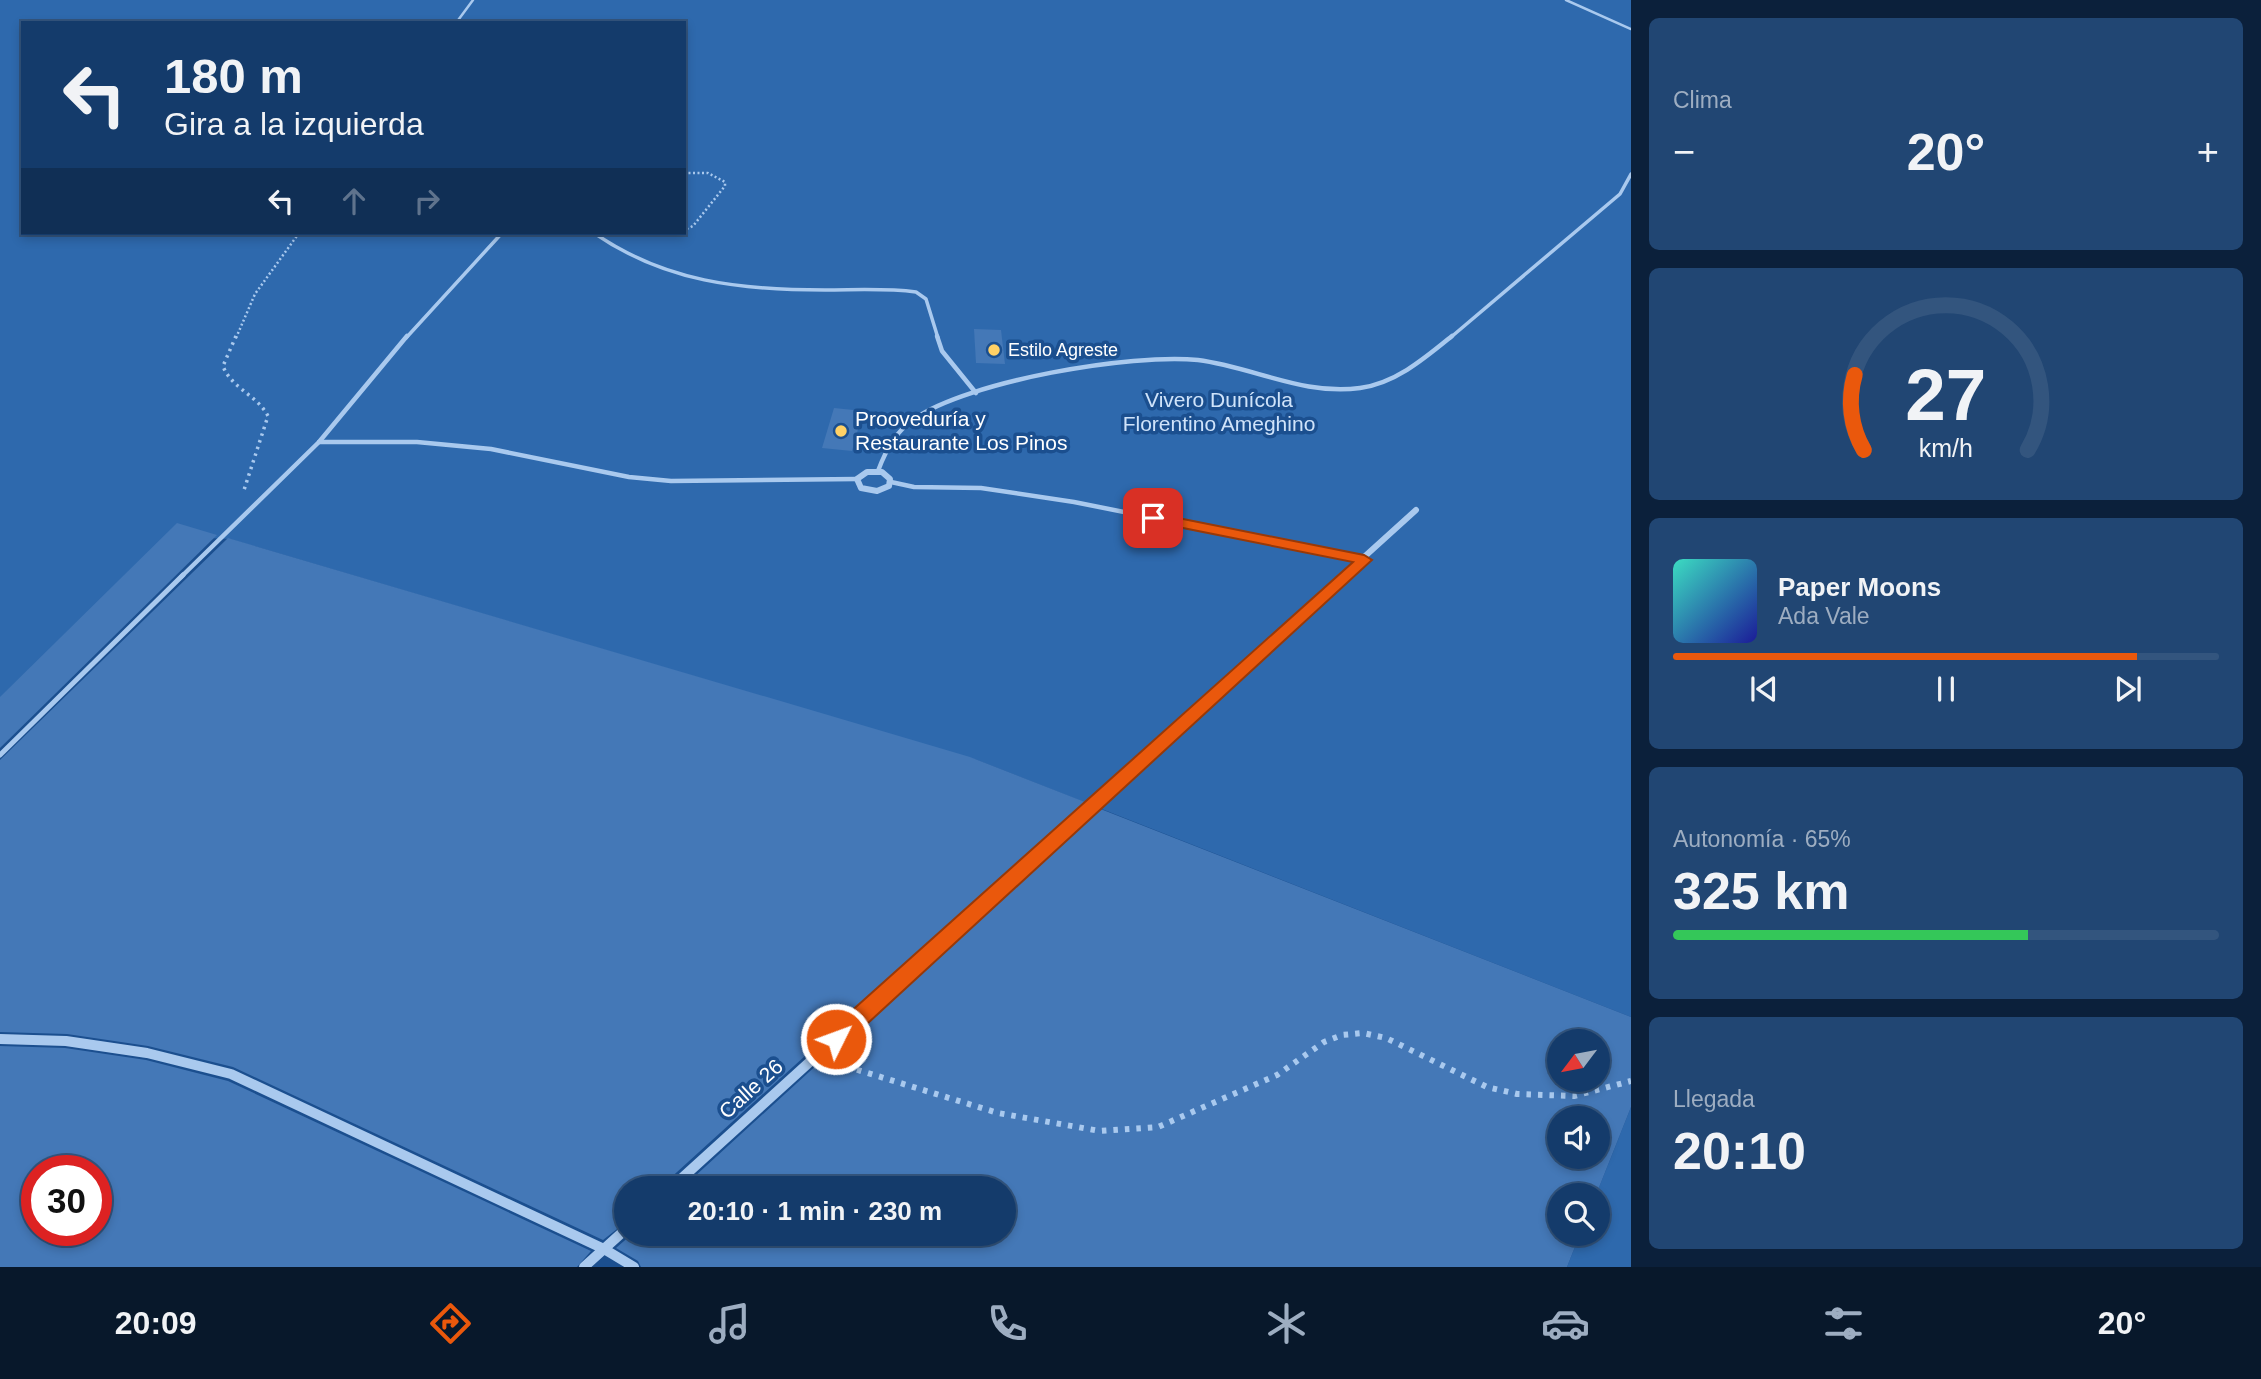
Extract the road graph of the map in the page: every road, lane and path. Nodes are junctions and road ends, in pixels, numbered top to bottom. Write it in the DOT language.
graph roads {
  1 [pos="473,0"];
  2 [pos="1566,0"];
  3 [pos="457,21"];
  4 [pos="1631,29"];
  5 [pos="686,173"];
  6 [pos="1631,174"];
  7 [pos="686,229"];
  8 [pos="298,235"];
  9 [pos="500,235"];
  10 [pos="596,235"];
  11 [pos="976,393"];
  12 [pos="319,442"];
  13 [pos="878,471"];
  14 [pos="857,479"];
  15 [pos="891,482"];
  16 [pos="239,500"];
  17 [pos="1416,510"];
  18 [pos="1364,560"];
  19 [pos="0,755"];
  20 [pos="0,1039"];
  21 [pos="815,1057"];
  22 [pos="1631,1081"];
  23 [pos="684,1176"];
  24 [pos="614,1240"];
  25 [pos="604,1249"];
  26 [pos="584,1267"];
  27 [pos="634,1267"];
  1 -- 3 [label="lane"];
  2 -- 4 [label="lane"];
  5 -- 7 [label="path"];
  6 -- 11 [label="lane"];
  8 -- 16 [label="path"];
  9 -- 12 [label="lane"];
  10 -- 11 [label="lane"];
  11 -- 13 [label="lane"];
  12 -- 14 [label="lane"];
  12 -- 19 [label="lane"];
  13 -- 14 [label="street"];
  13 -- 15 [label="street"];
  14 -- 15 [label="street"];
  15 -- 18 [label="lane"];
  17 -- 18 [label="street, Calle 26"];
  18 -- 21 [label="street, Calle 26"];
  20 -- 25 [label="street"];
  21 -- 22 [label="path"];
  21 -- 23 [label="street, Calle 26"];
  24 -- 25 [label="street"];
  25 -- 26 [label="street"];
  25 -- 27 [label="street"];
}
